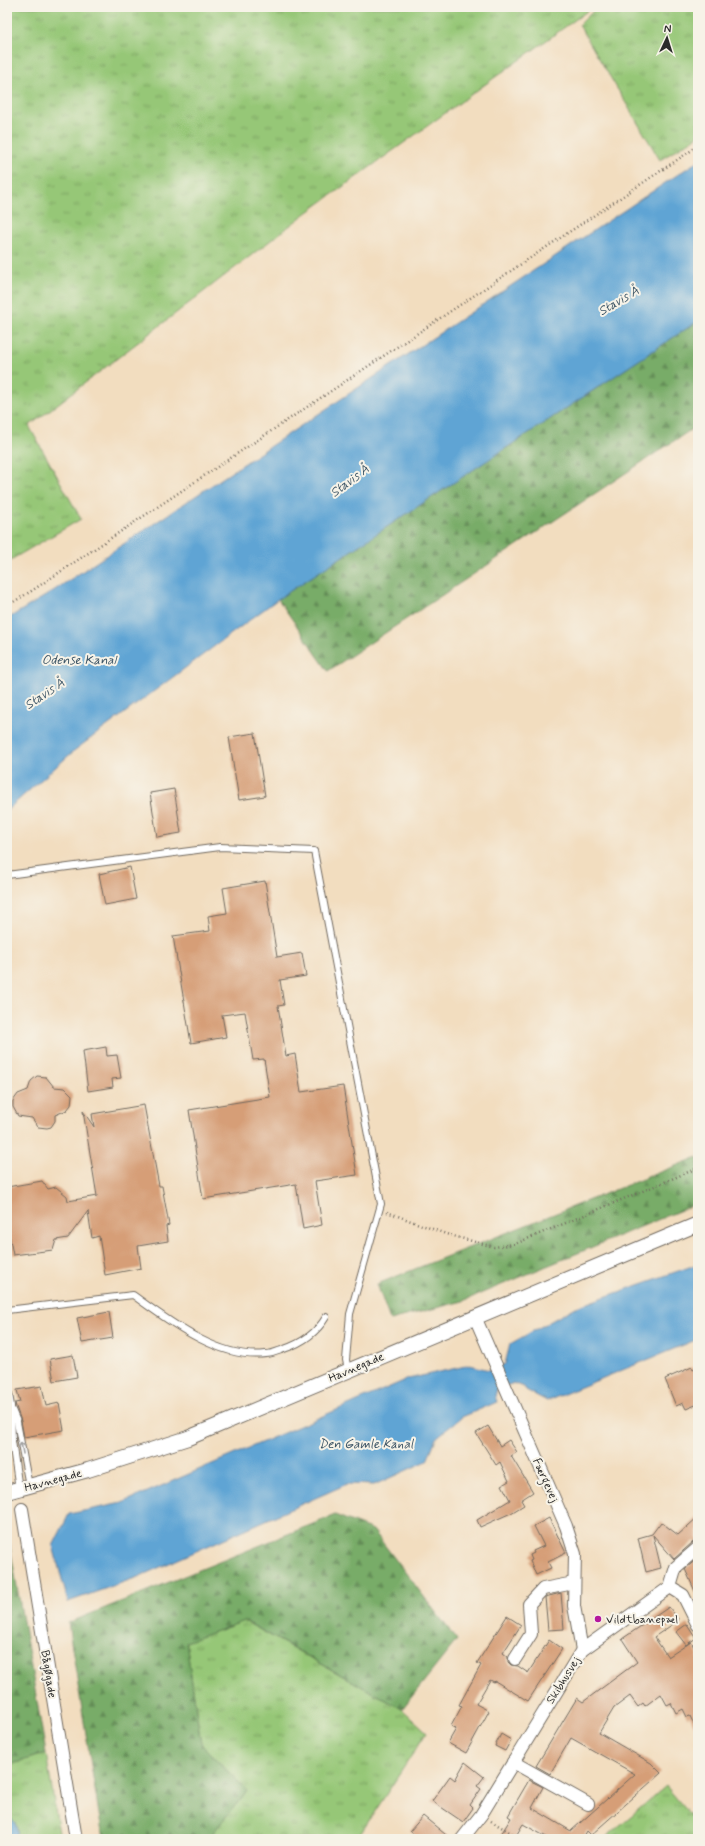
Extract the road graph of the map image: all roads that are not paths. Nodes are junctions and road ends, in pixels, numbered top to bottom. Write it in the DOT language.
graph roads {
  1 [pos="7,875"];
  2 [pos="698,1224"];
  3 [pos="7,1310"];
  4 [pos="326,1317"];
  5 [pos="475,1317"];
  6 [pos="348,1370"];
  7 [pos="7,1382"];
  8 [pos="11,1406"];
  9 [pos="18,1489"];
  10 [pos="22,1510"];
  11 [pos="698,1548"];
  12 [pos="574,1583"];
  13 [pos="670,1587"];
  14 [pos="698,1625"];
  15 [pos="582,1650"];
  16 [pos="515,1659"];
  17 [pos="512,1762"];
  18 [pos="588,1804"];
  19 [pos="76,1839"];
  20 [pos="462,1839"];
  1 -- 6 [label="lane"];
  2 -- 5 [label="street, Havnegade"];
  3 -- 4 [label="lane"];
  5 -- 6 [label="street, Havnegade"];
  5 -- 12 [label="street, Færgevej"];
  6 -- 9 [label="street, Havnegade"];
  7 -- 8 [label="lane"];
  8 -- 9 [label="lane"];
  9 -- 8 [label="lane, one-way"];
  10 -- 19 [label="street, Bågøgade"];
  11 -- 13 [label="street"];
  12 -- 15 [label="street, Færgevej"];
  12 -- 16 [label="street"];
  13 -- 14 [label="street"];
  13 -- 15 [label="street, Skibhusvej"];
  15 -- 17 [label="street, Skibhusvej"];
  17 -- 18 [label="street"];
  17 -- 20 [label="street, Skibhusvej"];
}
